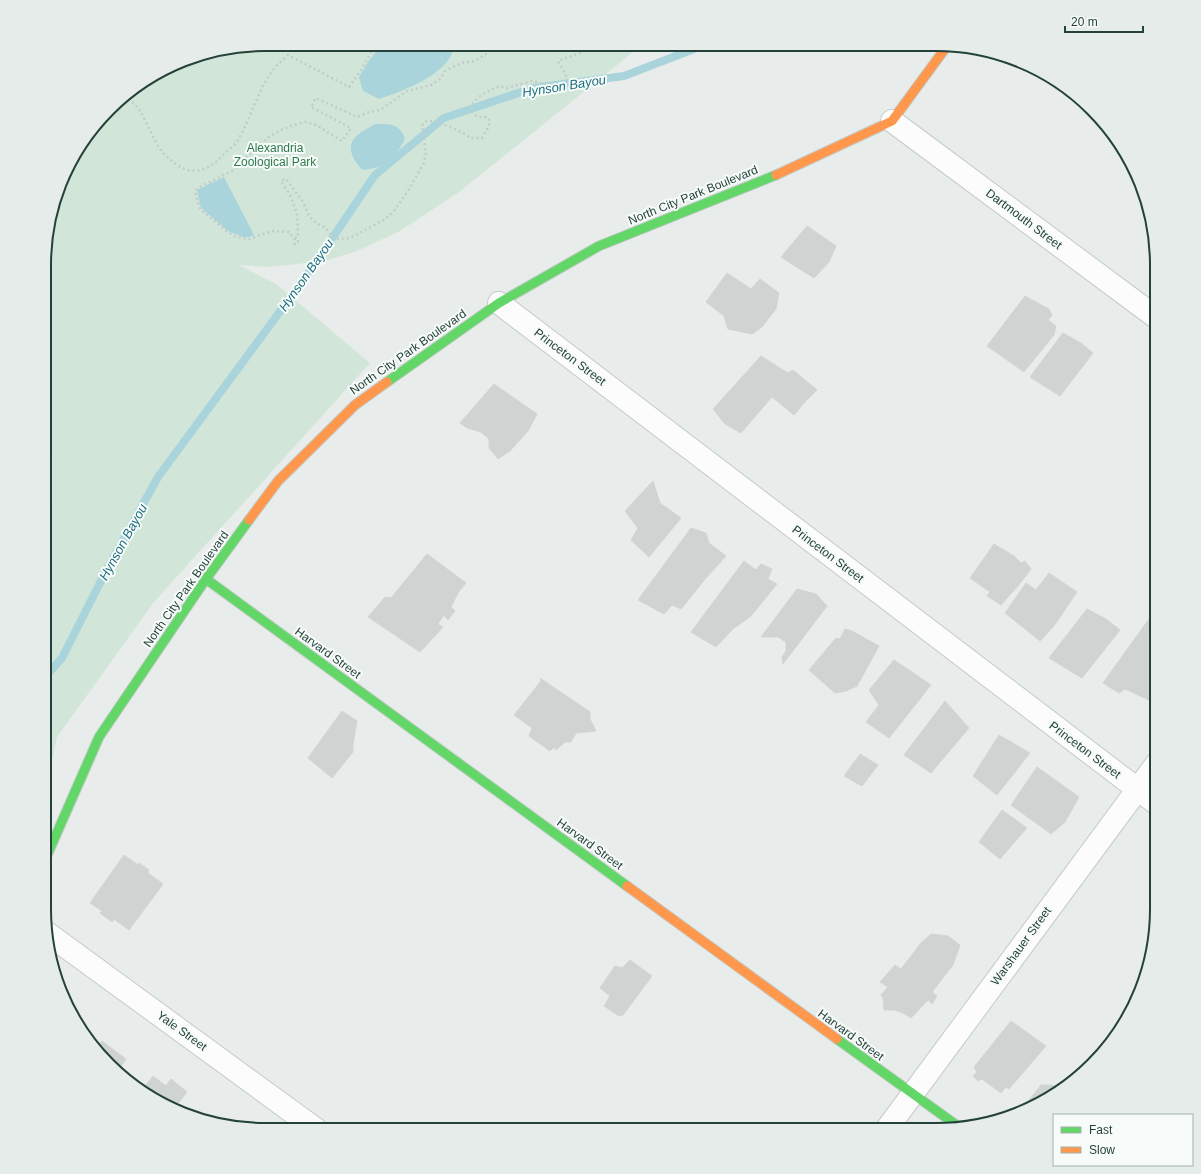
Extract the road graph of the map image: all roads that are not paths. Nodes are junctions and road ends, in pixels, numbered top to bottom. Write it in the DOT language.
graph roads {
  1 [pos="943,51"];
  2 [pos="892,121"];
  3 [pos="499,303"];
  4 [pos="1150,314"];
  5 [pos="206,579"];
  6 [pos="1150,772"];
  7 [pos="1137,790"];
  8 [pos="1150,800"];
  9 [pos="51,846"];
  10 [pos="53,937"];
  11 [pos="912,1094"];
  12 [pos="307,1123"];
  13 [pos="891,1123"];
  14 [pos="953,1123"];
  1 -- 2 [label="street, North City Park Boulevard"];
  2 -- 3 [label="street, North City Park Boulevard"];
  2 -- 4 [label="street, Dartmouth Street"];
  3 -- 5 [label="street, North City Park Boulevard"];
  3 -- 7 [label="street, Princeton Street"];
  5 -- 9 [label="street, North City Park Boulevard"];
  5 -- 11 [label="street, Harvard Street"];
  6 -- 7 [label="street, Warshauer Street"];
  7 -- 8 [label="street, Princeton Street"];
  7 -- 11 [label="street, Warshauer Street"];
  10 -- 12 [label="street, Yale Street"];
  11 -- 13 [label="street, Warshauer Street"];
  11 -- 14 [label="street, Harvard Street"];
}
